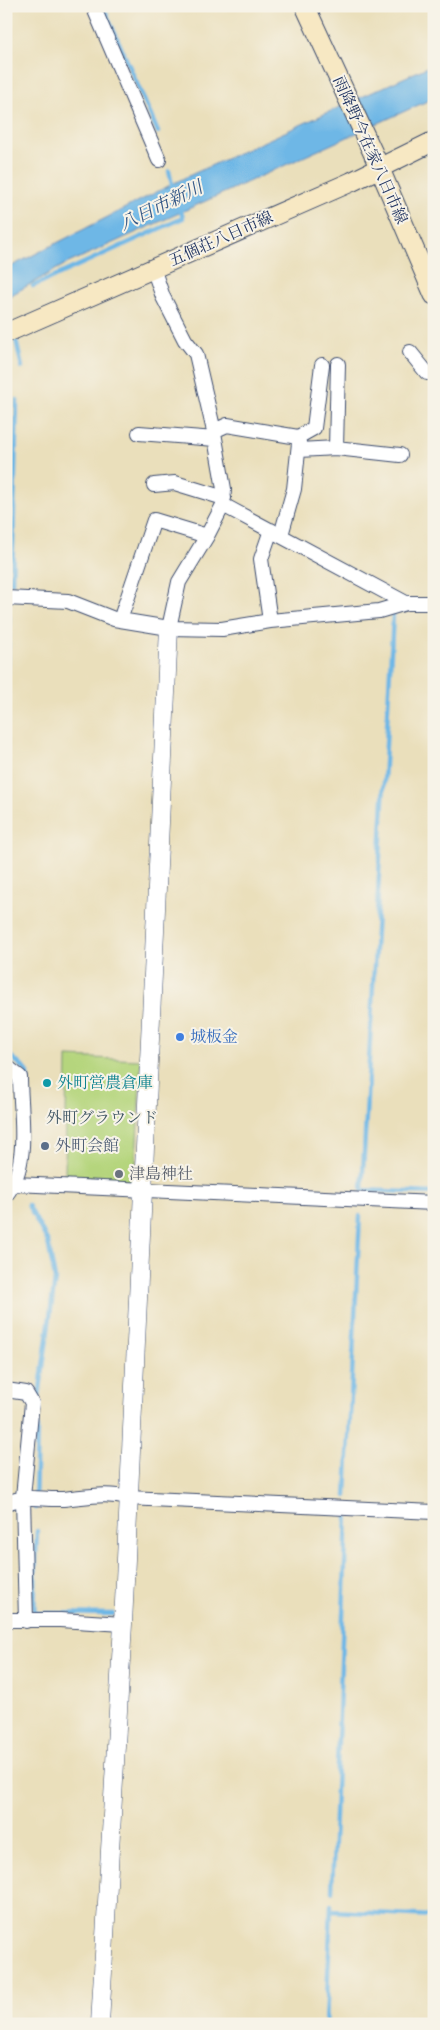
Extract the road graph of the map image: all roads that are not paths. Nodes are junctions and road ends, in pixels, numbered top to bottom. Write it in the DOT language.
graph roads {
  1 [pos="93,6"];
  2 [pos="305,6"];
  3 [pos="434,141"];
  4 [pos="159,160"];
  5 [pos="376,160"];
  6 [pos="153,268"];
  7 [pos="434,295"];
  8 [pos="6,333"];
  9 [pos="410,352"];
  10 [pos="322,364"];
  11 [pos="338,364"];
  12 [pos="434,373"];
  13 [pos="139,433"];
  14 [pos="214,435"];
  15 [pos="299,444"];
  16 [pos="336,448"];
  17 [pos="400,455"];
  18 [pos="154,485"];
  19 [pos="223,501"];
  20 [pos="276,532"];
  21 [pos="208,536"];
  22 [pos="6,598"];
  23 [pos="434,603"];
  24 [pos="406,604"];
  25 [pos="120,620"];
  26 [pos="270,621"];
  27 [pos="168,628"];
  28 [pos="6,1066"];
  29 [pos="11,1189"];
  30 [pos="141,1191"];
  31 [pos="434,1202"];
  32 [pos="7,1385"];
  33 [pos="23,1496"];
  34 [pos="128,1498"];
  35 [pos="6,1503"];
  36 [pos="434,1512"];
  37 [pos="6,1620"];
  38 [pos="26,1621"];
  39 [pos="123,1624"];
  40 [pos="100,2024"];
  1 -- 4 [label="street"];
  2 -- 5 [label="main road, 雨降野今在家八日市線"];
  3 -- 5 [label="main road, 五個荘八日市線"];
  5 -- 6 [label="main road, 五個荘八日市線"];
  5 -- 7 [label="main road, 雨降野今在家八日市線"];
  6 -- 8 [label="main road, 五個荘八日市線"];
  6 -- 14 [label="street"];
  9 -- 12 [label="street"];
  10 -- 15 [label="street"];
  11 -- 16 [label="street"];
  13 -- 14 [label="street"];
  14 -- 15 [label="street"];
  14 -- 19 [label="street"];
  15 -- 16 [label="street"];
  15 -- 20 [label="street"];
  16 -- 17 [label="street"];
  18 -- 19 [label="street"];
  19 -- 20 [label="street"];
  19 -- 21 [label="street"];
  20 -- 24 [label="street"];
  20 -- 26 [label="street"];
  21 -- 25 [label="street"];
  21 -- 27 [label="street"];
  22 -- 25 [label="street"];
  23 -- 24 [label="street"];
  24 -- 26 [label="street"];
  25 -- 27 [label="street"];
  26 -- 27 [label="street"];
  27 -- 30 [label="street"];
  28 -- 29 [label="street"];
  29 -- 30 [label="street"];
  30 -- 31 [label="street"];
  30 -- 34 [label="street"];
  32 -- 33 [label="street"];
  33 -- 34 [label="street"];
  33 -- 35 [label="street"];
  33 -- 38 [label="street"];
  34 -- 36 [label="street"];
  34 -- 39 [label="street"];
  37 -- 38 [label="street"];
  38 -- 39 [label="street"];
  39 -- 40 [label="street"];
}
